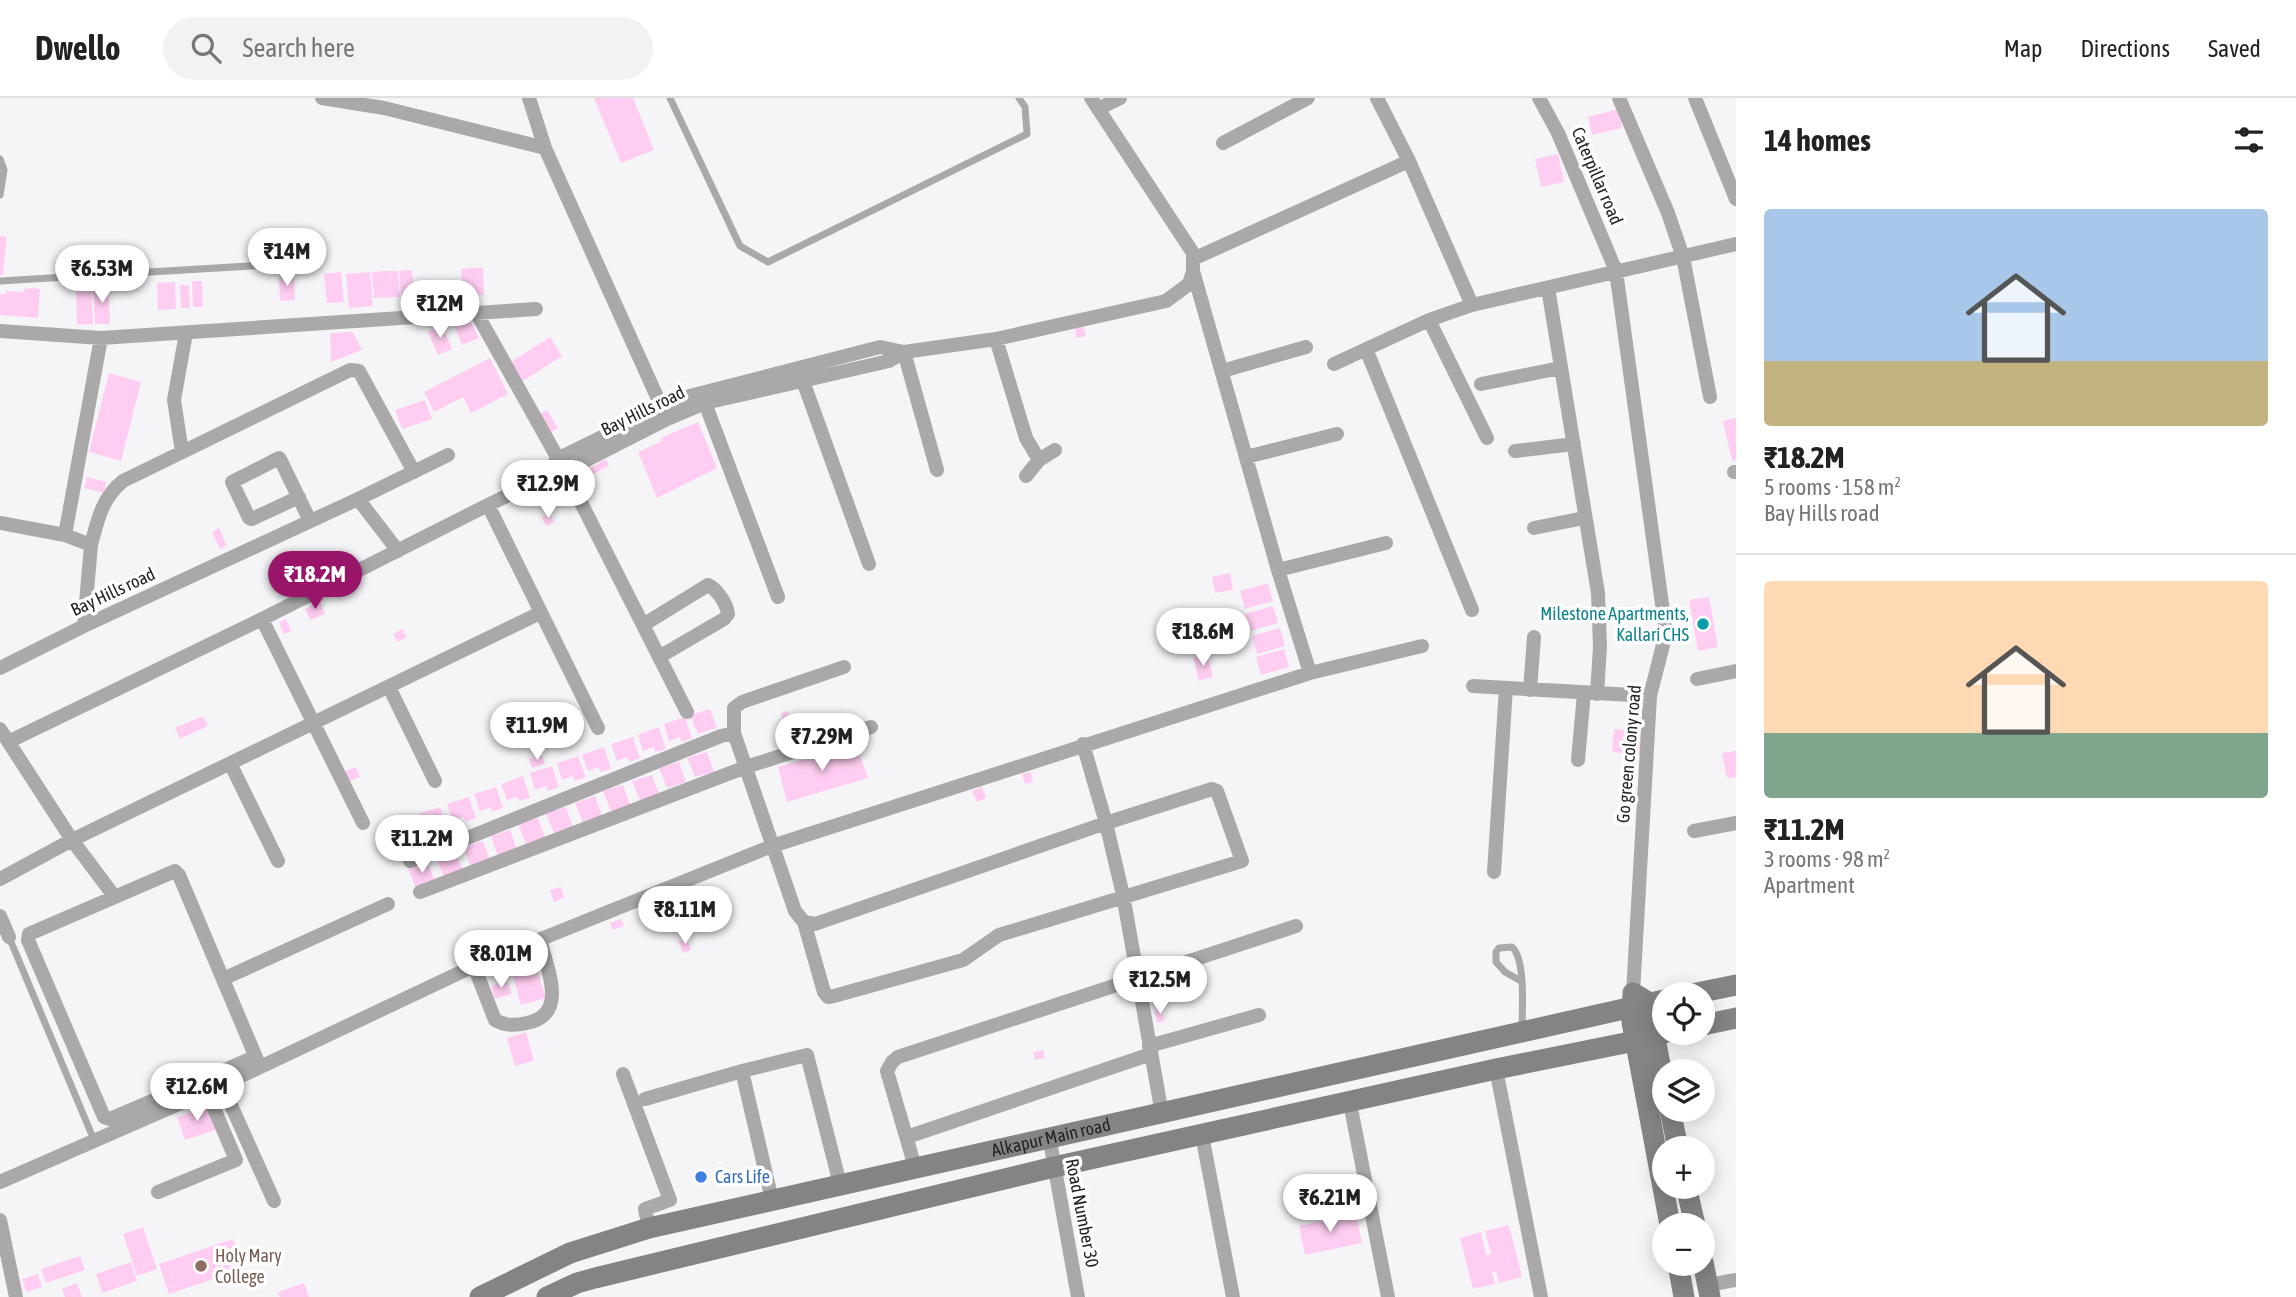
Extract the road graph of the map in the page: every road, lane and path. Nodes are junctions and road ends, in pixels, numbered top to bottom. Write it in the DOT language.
graph roads {
  1 [pos="322,98"];
  2 [pos="529,98"];
  3 [pos="670,98"];
  4 [pos="1020,98"];
  5 [pos="1120,98"];
  6 [pos="1308,98"];
  7 [pos="1377,98"];
  8 [pos="1539,98"];
  9 [pos="1619,98"];
  10 [pos="1695,98"];
  11 [pos="386,103"];
  12 [pos="1094,104"];
  13 [pos="1223,143"];
  14 [pos="545,148"];
  15 [pos="0,159"];
  16 [pos="1409,162"];
  17 [pos="0,195"];
  18 [pos="1736,198"];
  19 [pos="1736,244"];
  20 [pos="1684,257"];
  21 [pos="283,264"];
  22 [pos="1193,265"];
  23 [pos="1616,271"];
  24 [pos="0,281"];
  25 [pos="1548,288"];
  26 [pos="1472,305"];
  27 [pos="536,309"];
  28 [pos="477,314"];
  29 [pos="1429,320"];
  30 [pos="0,331"];
  31 [pos="186,332"];
  32 [pos="101,338"];
  33 [pos="996,339"];
  34 [pos="1306,347"];
  35 [pos="1366,349"];
  36 [pos="904,352"];
  37 [pos="1334,364"];
  38 [pos="1560,368"];
  39 [pos="1222,370"];
  40 [pos="803,381"];
  41 [pos="1481,384"];
  42 [pos="1710,397"];
  43 [pos="705,403"];
  44 [pos="664,413"];
  45 [pos="1337,434"];
  46 [pos="1487,438"];
  47 [pos="1574,444"];
  48 [pos="1055,450"];
  49 [pos="183,452"];
  50 [pos="1515,452"];
  51 [pos="448,455"];
  52 [pos="1246,457"];
  53 [pos="1039,460"];
  54 [pos="561,465"];
  55 [pos="937,470"];
  56 [pos="414,472"];
  57 [pos="1027,476"];
  58 [pos="299,497"];
  59 [pos="358,499"];
  60 [pos="488,505"];
  61 [pos="1584,518"];
  62 [pos="310,522"];
  63 [pos="0,525"];
  64 [pos="1534,528"];
  65 [pos="65,535"];
  66 [pos="1386,543"];
  67 [pos="91,545"];
  68 [pos="398,551"];
  69 [pos="869,564"];
  70 [pos="1278,570"];
  71 [pos="778,597"];
  72 [pos="1472,610"];
  73 [pos="540,613"];
  74 [pos="262,619"];
  75 [pos="643,625"];
  76 [pos="84,626"];
  77 [pos="1534,637"];
  78 [pos="1422,646"];
  79 [pos="659,657"];
  80 [pos="844,667"];
  81 [pos="0,668"];
  82 [pos="1736,671"];
  83 [pos="1310,673"];
  84 [pos="1697,679"];
  85 [pos="1473,686"];
  86 [pos="389,687"];
  87 [pos="1506,688"];
  88 [pos="1530,690"];
  89 [pos="1590,693"];
  90 [pos="1650,695"];
  91 [pos="687,712"];
  92 [pos="316,724"];
  93 [pos="872,727"];
  94 [pos="598,728"];
  95 [pos="0,729"];
  96 [pos="734,733"];
  97 [pos="10,741"];
  98 [pos="1083,744"];
  99 [pos="1578,760"];
  100 [pos="231,765"];
  101 [pos="746,767"];
  102 [pos="435,781"];
  103 [pos="363,823"];
  104 [pos="1106,823"];
  105 [pos="1736,823"];
  106 [pos="1694,831"];
  107 [pos="72,840"];
  108 [pos="772,846"];
  109 [pos="278,861"];
  110 [pos="410,861"];
  111 [pos="1494,872"];
  112 [pos="0,879"];
  113 [pos="420,892"];
  114 [pos="1123,895"];
  115 [pos="114,896"];
  116 [pos="388,904"];
  117 [pos="0,916"];
  118 [pos="804,922"];
  119 [pos="1296,926"];
  120 [pos="9,937"];
  121 [pos="540,940"];
  122 [pos="474,966"];
  123 [pos="223,979"];
  124 [pos="1138,979"];
  125 [pos="1521,981"];
  126 [pos="1736,985"];
  127 [pos="1715,989"];
  128 [pos="1644,1000"];
  129 [pos="1259,1015"];
  130 [pos="1736,1018"];
  131 [pos="1715,1022"];
  132 [pos="1522,1031"];
  133 [pos="1652,1036"];
  134 [pos="1653,1045"];
  135 [pos="1150,1050"];
  136 [pos="257,1062"];
  137 [pos="1496,1069"];
  138 [pos="742,1071"];
  139 [pos="623,1074"];
  140 [pos="222,1085"];
  141 [pos="207,1091"];
  142 [pos="645,1099"];
  143 [pos="1350,1103"];
  144 [pos="1163,1114"];
  145 [pos="1202,1135"];
  146 [pos="1049,1136"];
  147 [pos="907,1137"];
  148 [pos="94,1141"];
  149 [pos="915,1167"];
  150 [pos="1054,1167"];
  151 [pos="0,1182"];
  152 [pos="840,1184"];
  153 [pos="158,1192"];
  154 [pos="772,1200"];
  155 [pos="274,1201"];
  156 [pos="1669,1213"];
  157 [pos="0,1220"];
  158 [pos="649,1228"];
  159 [pos="553,1261"];
  160 [pos="1680,1276"];
  161 [pos="1736,1280"];
  162 [pos="1709,1291"];
  163 [pos="557,1292"];
  164 [pos="16,1297"];
  165 [pos="480,1297"];
  166 [pos="1078,1297"];
  167 [pos="1233,1297"];
  168 [pos="1388,1297"];
  169 [pos="1541,1297"];
  170 [pos="1684,1297"];
  1 -- 11 [label="street"];
  2 -- 14 [label="street"];
  3 -- 4 [label="lane"];
  5 -- 12 [label="street"];
  6 -- 13 [label="street"];
  7 -- 16 [label="street"];
  8 -- 23 [label="street, Caterpillar road"];
  9 -- 20 [label="street"];
  10 -- 18 [label="street"];
  11 -- 14 [label="street"];
  12 -- 22 [label="street"];
  14 -- 44 [label="street"];
  15 -- 17 [label="lane"];
  16 -- 22 [label="street"];
  16 -- 26 [label="street"];
  19 -- 20 [label="street"];
  20 -- 23 [label="street"];
  20 -- 42 [label="street"];
  21 -- 24 [label="lane"];
  22 -- 33 [label="street, Bay Hills road"];
  22 -- 39 [label="street"];
  23 -- 25 [label="street"];
  23 -- 90 [label="street, Go green colony road"];
  25 -- 26 [label="street"];
  25 -- 38 [label="street"];
  26 -- 29 [label="street"];
  27 -- 28 [label="street"];
  28 -- 31 [label="street"];
  28 -- 54 [label="street"];
  29 -- 35 [label="street"];
  29 -- 46 [label="street"];
  30 -- 32 [label="street"];
  31 -- 32 [label="street"];
  31 -- 49 [label="street"];
  32 -- 65 [label="street"];
  33 -- 36 [label="street, Bay Hills road"];
  33 -- 53 [label="street"];
  34 -- 39 [label="street"];
  35 -- 37 [label="street"];
  35 -- 72 [label="street"];
  36 -- 40 [label="street, Bay Hills road"];
  36 -- 44 [label="street"];
  36 -- 55 [label="street"];
  38 -- 41 [label="street"];
  38 -- 47 [label="street"];
  39 -- 52 [label="street"];
  40 -- 43 [label="street, Bay Hills road"];
  40 -- 69 [label="street"];
  43 -- 44 [label="street, Bay Hills road"];
  43 -- 71 [label="street"];
  44 -- 54 [label="street"];
  45 -- 52 [label="street"];
  47 -- 50 [label="street"];
  47 -- 61 [label="street"];
  48 -- 53 [label="street"];
  49 -- 56 [label="street"];
  49 -- 67 [label="street"];
  51 -- 56 [label="street, Bay Hills road"];
  52 -- 70 [label="street"];
  53 -- 57 [label="street"];
  54 -- 60 [label="street"];
  54 -- 75 [label="street"];
  56 -- 59 [label="street, Bay Hills road"];
  58 -- 58 [label="street"];
  58 -- 62 [label="street"];
  59 -- 62 [label="street, Bay Hills road"];
  59 -- 68 [label="street"];
  60 -- 68 [label="street"];
  60 -- 73 [label="street"];
  61 -- 64 [label="street"];
  61 -- 89 [label="street"];
  62 -- 76 [label="street, Bay Hills road"];
  63 -- 65 [label="street"];
  65 -- 67 [label="street"];
  66 -- 70 [label="street"];
  67 -- 76 [label="street"];
  68 -- 74 [label="street"];
  70 -- 83 [label="street"];
  73 -- 86 [label="street"];
  73 -- 94 [label="street"];
  74 -- 92 [label="street"];
  74 -- 97 [label="street"];
  75 -- 79 [label="street"];
  75 -- 79 [label="street"];
  76 -- 81 [label="street, Bay Hills road"];
  77 -- 88 [label="street"];
  78 -- 83 [label="street"];
  79 -- 91 [label="street"];
  80 -- 96 [label="street"];
  82 -- 84 [label="street"];
  83 -- 98 [label="street"];
  85 -- 87 [label="street"];
  86 -- 92 [label="street"];
  86 -- 102 [label="street"];
  87 -- 88 [label="street"];
  87 -- 111 [label="street"];
  88 -- 89 [label="street"];
  89 -- 90 [label="street"];
  89 -- 99 [label="street"];
  90 -- 128 [label="street, Go green colony road"];
  92 -- 100 [label="street"];
  92 -- 103 [label="street"];
  93 -- 101 [label="street"];
  95 -- 97 [label="street"];
  96 -- 101 [label="street"];
  96 -- 110 [label="street"];
  97 -- 107 [label="street"];
  98 -- 104 [label="street"];
  98 -- 108 [label="street"];
  100 -- 107 [label="street"];
  100 -- 109 [label="street"];
  101 -- 108 [label="street"];
  101 -- 113 [label="street"];
  104 -- 114 [label="street"];
  104 -- 114 [label="street"];
  104 -- 118 [label="street"];
  105 -- 106 [label="street"];
  107 -- 112 [label="street"];
  107 -- 115 [label="street"];
  108 -- 118 [label="street"];
  108 -- 121 [label="street"];
  114 -- 118 [label="street"];
  114 -- 124 [label="street"];
  115 -- 123 [label="street"];
  115 -- 136 [label="street"];
  116 -- 123 [label="street"];
  117 -- 120 [label="street"];
  119 -- 124 [label="street"];
  120 -- 148 [label="lane"];
  121 -- 122 [label="street"];
  121 -- 122 [label="street"];
  122 -- 136 [label="street"];
  123 -- 136 [label="street"];
  124 -- 135 [label="street"];
  124 -- 147 [label="street"];
  125 -- 125 [label="lane"];
  125 -- 132 [label="lane"];
  126 -- 127 [label="street"];
  128 -- 132 [label="street, Alkapur Main road"];
  128 -- 133 [label="street"];
  129 -- 135 [label="street"];
  130 -- 131 [label="street"];
  132 -- 144 [label="street, Alkapur Main road"];
  133 -- 137 [label="street, Alkapur Main road"];
  134 -- 156 [label="street"];
  135 -- 144 [label="street"];
  135 -- 147 [label="street"];
  136 -- 140 [label="street"];
  137 -- 143 [label="street, Alkapur Main road"];
  137 -- 169 [label="street"];
  138 -- 142 [label="street"];
  138 -- 152 [label="street"];
  138 -- 154 [label="street"];
  139 -- 158 [label="street"];
  140 -- 141 [label="street"];
  140 -- 155 [label="street"];
  141 -- 148 [label="street"];
  141 -- 153 [label="street"];
  143 -- 145 [label="street, Alkapur Main road"];
  143 -- 168 [label="street"];
  144 -- 146 [label="street, Alkapur Main road"];
  145 -- 150 [label="street, Alkapur Main road"];
  145 -- 167 [label="street"];
  146 -- 149 [label="street, Alkapur Main road"];
  146 -- 150 [label="street, Road Number 30"];
  147 -- 149 [label="street"];
  148 -- 151 [label="street"];
  149 -- 152 [label="street, Alkapur Main road"];
  150 -- 163 [label="street, Alkapur Main road"];
  150 -- 166 [label="street, Road Number 30"];
  152 -- 154 [label="street, Alkapur Main road"];
  154 -- 158 [label="street, Alkapur Main road"];
  157 -- 164 [label="street"];
  158 -- 159 [label="street, Alkapur Main road"];
  159 -- 163 [label="street"];
  159 -- 165 [label="street, Alkapur Main road"];
  160 -- 170 [label="street"];
  161 -- 162 [label="street"];
}
